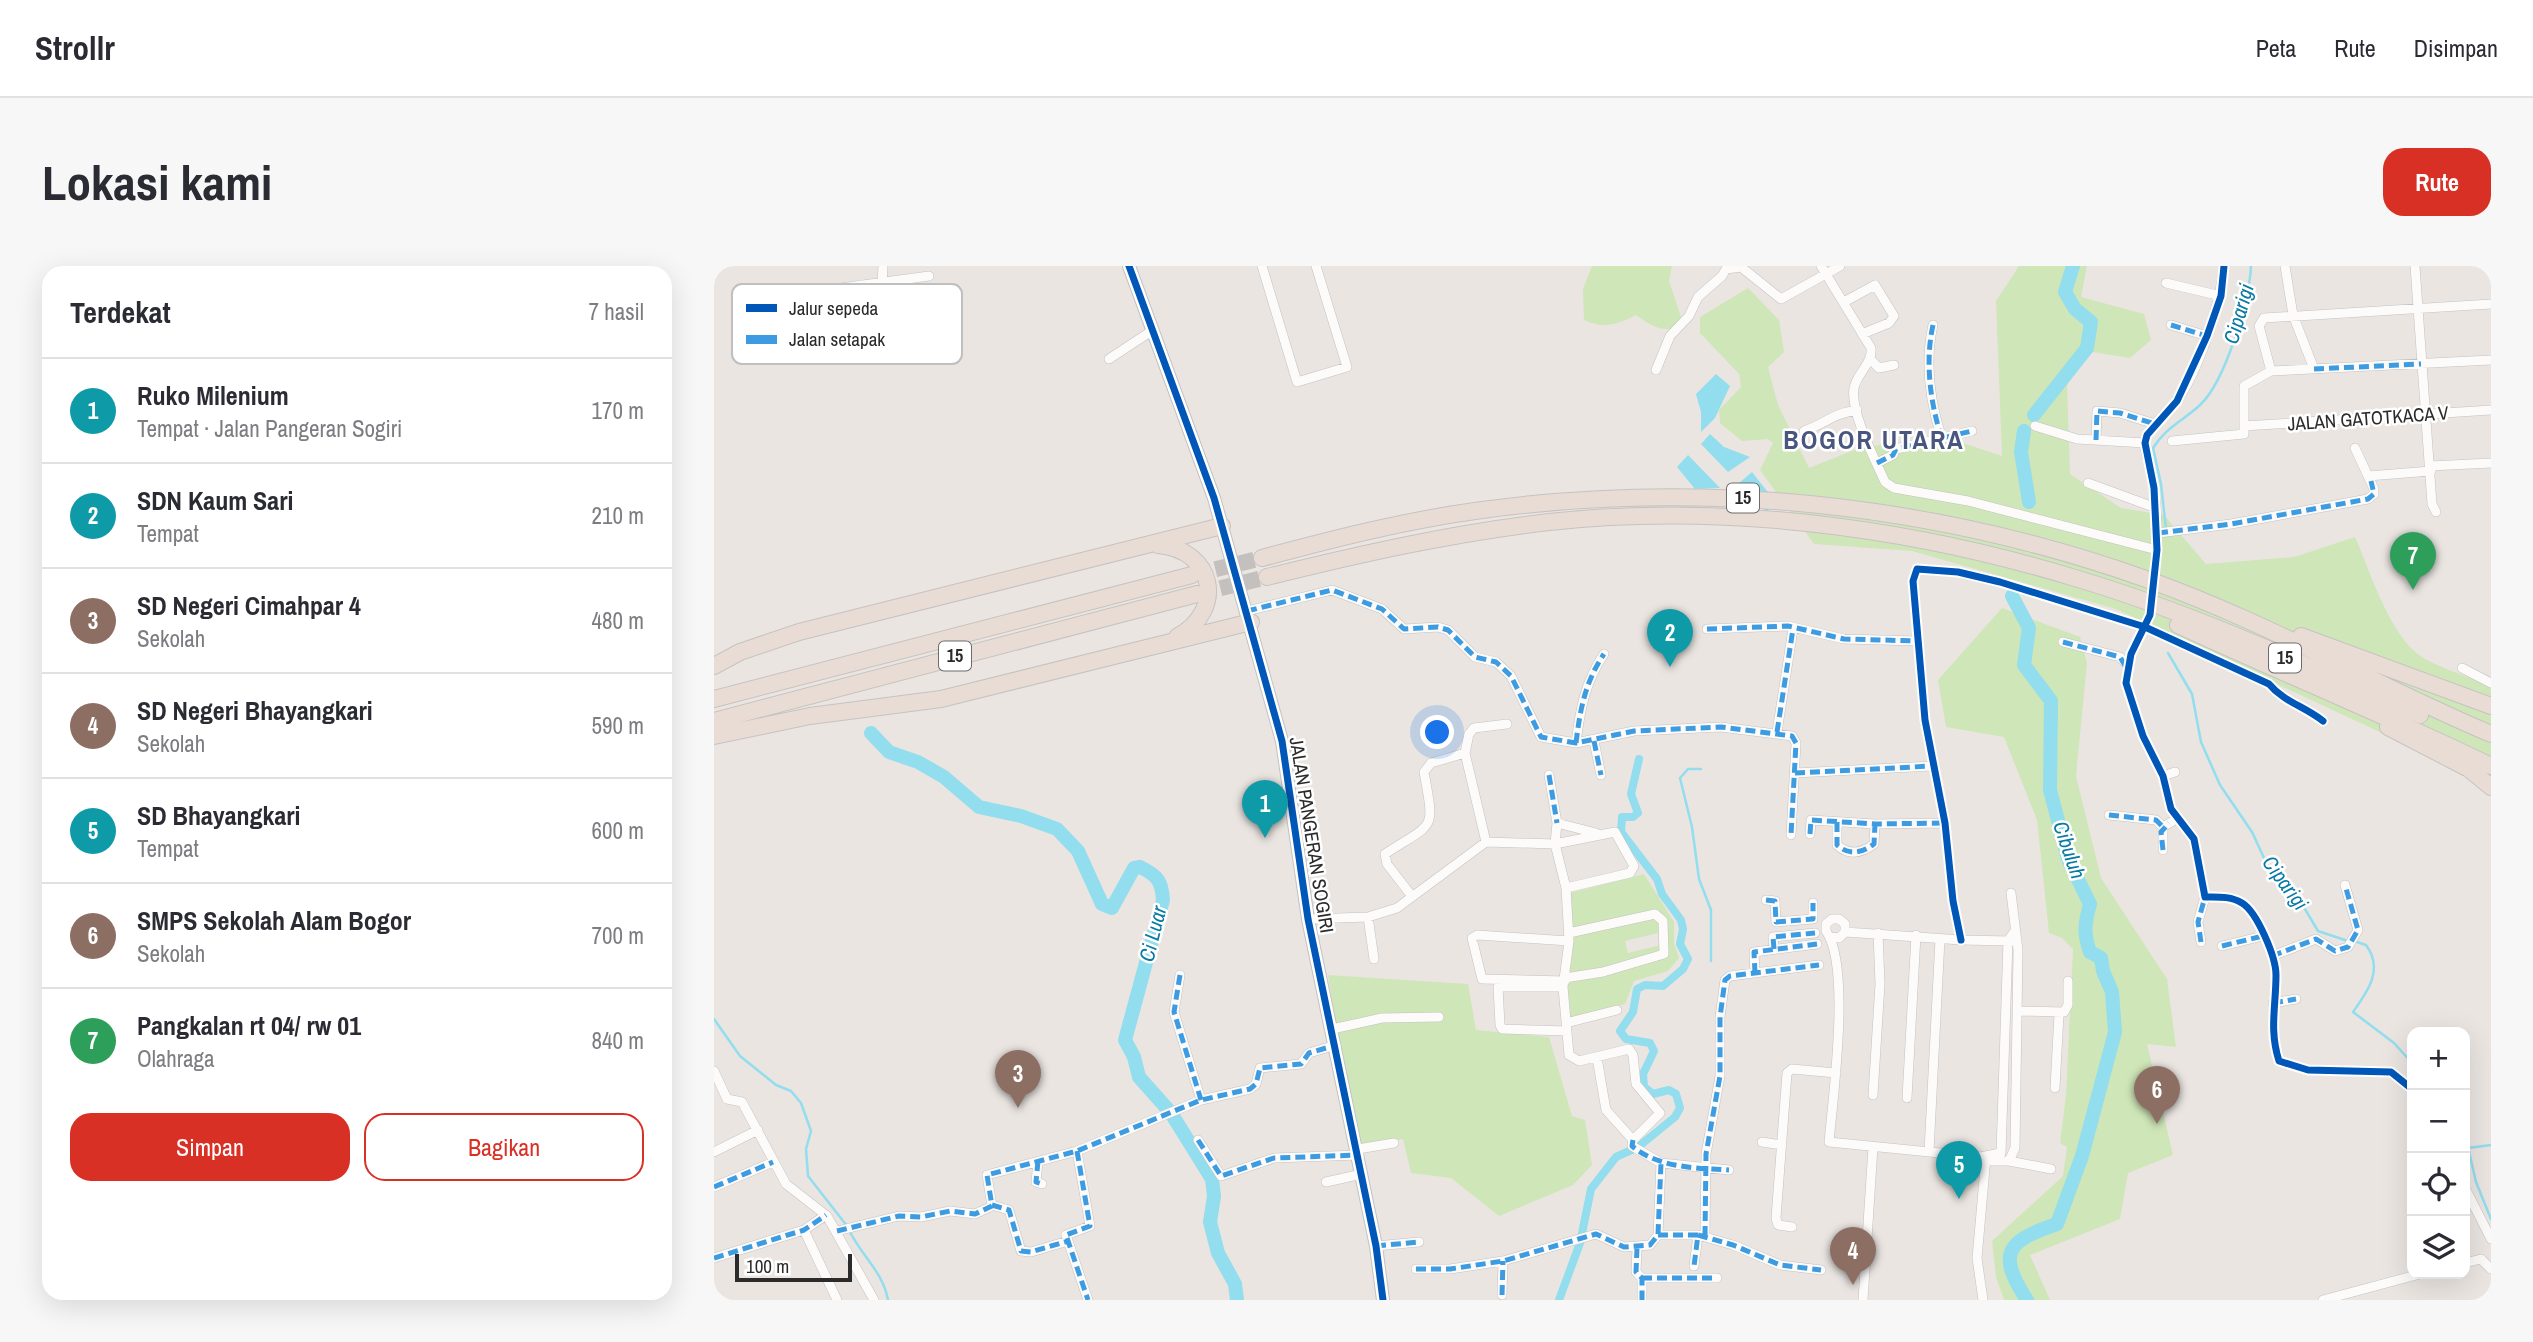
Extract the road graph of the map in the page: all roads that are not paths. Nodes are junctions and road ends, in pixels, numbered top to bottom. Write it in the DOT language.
graph roads {
  1 [pos="883,266"];
  2 [pos="1129,266"];
  3 [pos="1262,266"];
  4 [pos="1316,266"];
  5 [pos="1840,266"];
  6 [pos="2224,266"];
  7 [pos="2285,266"];
  8 [pos="2416,266"];
  9 [pos="1824,270"];
  10 [pos="929,276"];
  11 [pos="908,279"];
  12 [pos="2166,283"];
  13 [pos="883,284"];
  14 [pos="909,284"];
  15 [pos="2221,296"];
  16 [pos="1844,302"];
  17 [pos="2491,304"];
  18 [pos="2418,307"];
  19 [pos="2293,315"];
  20 [pos="1933,325"];
  21 [pos="2171,325"];
  22 [pos="1153,330"];
  23 [pos="1862,334"];
  24 [pos="2207,336"];
  25 [pos="1109,359"];
  26 [pos="1870,359"];
  27 [pos="2491,360"];
  28 [pos="2421,364"];
  29 [pos="1894,365"];
  30 [pos="2314,369"];
  31 [pos="1656,370"];
  32 [pos="2272,371"];
  33 [pos="1857,410"];
  34 [pos="2491,410"];
  35 [pos="2428,414"];
  36 [pos="2155,424"];
  37 [pos="2035,426"];
  38 [pos="2244,426"];
  39 [pos="1804,431"];
  40 [pos="1972,431"];
  41 [pos="1941,436"];
  42 [pos="2096,440"];
  43 [pos="2172,441"];
  44 [pos="2144,443"];
  45 [pos="2355,448"];
  46 [pos="1877,463"];
  47 [pos="2491,463"];
  48 [pos="2430,469"];
  49 [pos="2368,476"];
  50 [pos="2088,483"];
  51 [pos="2156,508"];
  52 [pos="2436,512"];
  53 [pos="1222,526"];
  54 [pos="2160,533"];
  55 [pos="1142,547"];
  56 [pos="2157,550"];
  57 [pos="1262,558"];
  58 [pos="2155,568"];
  59 [pos="1192,575"];
  60 [pos="1267,577"];
  61 [pos="2077,578"];
  62 [pos="1197,594"];
  63 [pos="2150,615"];
  64 [pos="1249,617"];
  65 [pos="2252,620"];
  66 [pos="2146,627"];
  67 [pos="1707,629"];
  68 [pos="1793,629"];
  69 [pos="1918,641"];
  70 [pos="2063,642"];
  71 [pos="1166,643"];
  72 [pos="1604,654"];
  73 [pos="714,666"];
  74 [pos="2128,666"];
  75 [pos="2462,668"];
  76 [pos="2491,683"];
  77 [pos="2326,693"];
  78 [pos="714,699"];
  79 [pos="2491,706"];
  80 [pos="714,720"];
  81 [pos="2323,721"];
  82 [pos="1507,724"];
  83 [pos="1777,733"];
  84 [pos="2491,734"];
  85 [pos="714,736"];
  86 [pos="1594,740"];
  87 [pos="1576,743"];
  88 [pos="2491,746"];
  89 [pos="1465,754"];
  90 [pos="1932,766"];
  91 [pos="2491,766"];
  92 [pos="2175,772"];
  93 [pos="1795,774"];
  94 [pos="1549,775"];
  95 [pos="1601,775"];
  96 [pos="2163,776"];
  97 [pos="2491,787"];
  98 [pos="2109,815"];
  99 [pos="2178,818"];
  100 [pos="1837,822"];
  101 [pos="1557,823"];
  102 [pos="1945,823"];
  103 [pos="1875,824"];
  104 [pos="2163,828"];
  105 [pos="1601,834"];
  106 [pos="1810,834"];
  107 [pos="1791,835"];
  108 [pos="1486,842"];
  109 [pos="1555,844"];
  110 [pos="2163,850"];
  111 [pos="2344,885"];
  112 [pos="1566,888"];
  113 [pos="2011,893"];
  114 [pos="1411,895"];
  115 [pos="2205,897"];
  116 [pos="1766,900"];
  117 [pos="1812,903"];
  118 [pos="1368,917"];
  119 [pos="1308,919"];
  120 [pos="1780,921"];
  121 [pos="1845,932"];
  122 [pos="1815,933"];
  123 [pos="1878,933"];
  124 [pos="1782,935"];
  125 [pos="1916,935"];
  126 [pos="2263,936"];
  127 [pos="1569,937"];
  128 [pos="1830,937"];
  129 [pos="2013,938"];
  130 [pos="1940,939"];
  131 [pos="1961,940"];
  132 [pos="2201,942"];
  133 [pos="1817,944"];
  134 [pos="2222,946"];
  135 [pos="1774,949"];
  136 [pos="2272,956"];
  137 [pos="1374,959"];
  138 [pos="1819,965"];
  139 [pos="1755,973"];
  140 [pos="1180,975"];
  141 [pos="2068,981"];
  142 [pos="1564,982"];
  143 [pos="2296,999"];
  144 [pos="2269,1006"];
  145 [pos="1617,1010"];
  146 [pos="2017,1011"];
  147 [pos="2059,1014"];
  148 [pos="1438,1017"];
  149 [pos="1567,1027"];
  150 [pos="1332,1029"];
  151 [pos="1336,1045"];
  152 [pos="1597,1058"];
  153 [pos="714,1071"];
  154 [pos="1836,1073"];
  155 [pos="2407,1086"];
  156 [pos="2056,1088"];
  157 [pos="1873,1095"];
  158 [pos="1907,1098"];
  159 [pos="1201,1100"];
  160 [pos="758,1130"];
  161 [pos="1198,1140"];
  162 [pos="1762,1142"];
  163 [pos="1394,1143"];
  164 [pos="1633,1143"];
  165 [pos="1782,1145"];
  166 [pos="1874,1147"];
  167 [pos="1076,1151"];
  168 [pos="1929,1151"];
  169 [pos="714,1152"];
  170 [pos="1358,1152"];
  171 [pos="1984,1158"];
  172 [pos="1038,1161"];
  173 [pos="2009,1161"];
  174 [pos="773,1162"];
  175 [pos="1661,1163"];
  176 [pos="1705,1169"];
  177 [pos="2052,1169"];
  178 [pos="1729,1170"];
  179 [pos="1362,1174"];
  180 [pos="1326,1182"];
  181 [pos="1042,1184"];
  182 [pos="714,1187"];
  183 [pos="2470,1198"];
  184 [pos="992,1205"];
  185 [pos="826,1215"];
  186 [pos="1792,1227"];
  187 [pos="844,1229"];
  188 [pos="804,1230"];
  189 [pos="1658,1234"];
  190 [pos="1702,1236"];
  191 [pos="2491,1240"];
  192 [pos="1068,1241"];
  193 [pos="1419,1242"];
  194 [pos="1376,1246"];
  195 [pos="1637,1248"];
  196 [pos="714,1258"];
  197 [pos="1503,1261"];
  198 [pos="2470,1262"];
  199 [pos="1695,1265"];
  200 [pos="1416,1269"];
  201 [pos="2491,1269"];
  202 [pos="1821,1270"];
  203 [pos="2407,1277"];
  204 [pos="1642,1278"];
  205 [pos="1717,1278"];
  206 [pos="1502,1296"];
  207 [pos="837,1300"];
  208 [pos="874,1300"];
  209 [pos="1088,1300"];
  210 [pos="1383,1300"];
  211 [pos="1642,1300"];
  212 [pos="1863,1300"];
  213 [pos="1983,1300"];
  214 [pos="2323,1300"];
  1 -- 13 [label="street"];
  2 -- 22 [label="street, JALAN PANGERAN SOGIRI"];
  3 -- 4 [label="street"];
  5 -- 9 [label="street"];
  6 -- 15 [label="street"];
  7 -- 19 [label="street"];
  8 -- 18 [label="street"];
  9 -- 16 [label="street"];
  9 -- 31 [label="street"];
  10 -- 11 [label="street"];
  11 -- 13 [label="street"];
  11 -- 14 [label="street"];
  12 -- 15 [label="street"];
  15 -- 24 [label="street"];
  16 -- 23 [label="street"];
  16 -- 23 [label="street"];
  17 -- 18 [label="street"];
  18 -- 19 [label="street"];
  18 -- 28 [label="street"];
  19 -- 30 [label="street"];
  19 -- 32 [label="street"];
  20 -- 41 [label="street"];
  21 -- 24 [label="street"];
  22 -- 25 [label="street"];
  22 -- 53 [label="street, JALAN PANGERAN SOGIRI"];
  23 -- 26 [label="street"];
  24 -- 36 [label="street"];
  26 -- 29 [label="street"];
  26 -- 33 [label="street"];
  27 -- 28 [label="street"];
  28 -- 30 [label="street"];
  28 -- 35 [label="street"];
  30 -- 32 [label="street"];
  32 -- 38 [label="street"];
  33 -- 39 [label="street"];
  33 -- 46 [label="street"];
  34 -- 35 [label="street, JALAN GATOTKACA V"];
  35 -- 38 [label="street, JALAN GATOTKACA V"];
  35 -- 48 [label="street"];
  36 -- 42 [label="street"];
  36 -- 44 [label="street"];
  37 -- 42 [label="street"];
  38 -- 43 [label="street, JALAN GATOTKACA V"];
  40 -- 41 [label="street"];
  41 -- 46 [label="street"];
  42 -- 44 [label="street"];
  44 -- 51 [label="street"];
  45 -- 49 [label="street"];
  46 -- 56 [label="street"];
  47 -- 48 [label="street"];
  48 -- 49 [label="street"];
  48 -- 52 [label="street"];
  49 -- 54 [label="street"];
  50 -- 51 [label="street"];
  51 -- 54 [label="street"];
  53 -- 55 [label="highway"];
  53 -- 64 [label="street, JALAN PANGERAN SOGIRI"];
  54 -- 56 [label="street"];
  55 -- 71 [label="highway"];
  55 -- 73 [label="highway"];
  56 -- 58 [label="street"];
  57 -- 65 [label="highway, 15"];
  59 -- 78 [label="highway, 15"];
  60 -- 61 [label="highway, 15"];
  61 -- 77 [label="highway"];
  61 -- 88 [label="highway, 15"];
  62 -- 80 [label="highway, 15"];
  63 -- 66 [label="street"];
  64 -- 71 [label="highway"];
  64 -- 87 [label="street"];
  64 -- 119 [label="street, JALAN PANGERAN SOGIRI"];
  65 -- 79 [label="highway"];
  65 -- 84 [label="highway, 15"];
  66 -- 69 [label="street"];
  66 -- 74 [label="street"];
  66 -- 81 [label="street"];
  67 -- 68 [label="street"];
  68 -- 69 [label="street"];
  68 -- 83 [label="street"];
  69 -- 90 [label="street"];
  70 -- 74 [label="street"];
  71 -- 85 [label="highway"];
  72 -- 87 [label="street"];
  74 -- 96 [label="street"];
  75 -- 76 [label="street"];
  77 -- 91 [label="highway"];
  77 -- 97 [label="highway"];
  82 -- 89 [label="street"];
  83 -- 86 [label="street"];
  83 -- 93 [label="street"];
  86 -- 87 [label="street"];
  86 -- 95 [label="street"];
  89 -- 108 [label="street"];
  89 -- 114 [label="street"];
  90 -- 93 [label="street"];
  90 -- 102 [label="street"];
  92 -- 96 [label="street"];
  93 -- 107 [label="street"];
  94 -- 101 [label="street"];
  96 -- 99 [label="street"];
  98 -- 104 [label="street"];
  99 -- 104 [label="street"];
  99 -- 115 [label="street"];
  100 -- 103 [label="street"];
  100 -- 103 [label="street"];
  100 -- 106 [label="street"];
  101 -- 105 [label="street"];
  101 -- 109 [label="street"];
  102 -- 103 [label="street"];
  102 -- 131 [label="street"];
  104 -- 110 [label="street"];
  105 -- 109 [label="street"];
  105 -- 112 [label="street"];
  108 -- 109 [label="street"];
  108 -- 114 [label="street"];
  109 -- 112 [label="street"];
  111 -- 136 [label="street"];
  112 -- 127 [label="street"];
  113 -- 129 [label="street"];
  114 -- 118 [label="street"];
  115 -- 126 [label="street"];
  115 -- 132 [label="street"];
  116 -- 120 [label="street"];
  117 -- 120 [label="street"];
  118 -- 119 [label="street"];
  118 -- 137 [label="street"];
  119 -- 150 [label="street, JALAN PANGERAN SOGIRI"];
  120 -- 124 [label="street"];
  121 -- 123 [label="street"];
  121 -- 128 [label="street"];
  121 -- 128 [label="street"];
  122 -- 124 [label="street"];
  123 -- 125 [label="street"];
  123 -- 157 [label="street"];
  124 -- 135 [label="street"];
  125 -- 130 [label="street"];
  125 -- 158 [label="street"];
  126 -- 134 [label="street"];
  126 -- 136 [label="street"];
  127 -- 142 [label="street"];
  127 -- 142 [label="street"];
  127 -- 142 [label="street"];
  128 -- 154 [label="street"];
  129 -- 131 [label="street"];
  129 -- 146 [label="street"];
  129 -- 171 [label="street"];
  130 -- 131 [label="street"];
  130 -- 168 [label="street"];
  133 -- 135 [label="street"];
  135 -- 139 [label="street"];
  136 -- 144 [label="street"];
  138 -- 139 [label="street"];
  139 -- 176 [label="street"];
  140 -- 159 [label="street"];
  141 -- 147 [label="street"];
  142 -- 149 [label="street"];
  142 -- 149 [label="street"];
  143 -- 144 [label="street"];
  144 -- 155 [label="street"];
  145 -- 149 [label="street"];
  146 -- 147 [label="street"];
  146 -- 173 [label="street"];
  147 -- 156 [label="street"];
  148 -- 150 [label="street"];
  149 -- 152 [label="street"];
  150 -- 151 [label="street, JALAN PANGERAN SOGIRI"];
  151 -- 159 [label="street"];
  151 -- 170 [label="street, JALAN PANGERAN SOGIRI"];
  152 -- 164 [label="street"];
  152 -- 164 [label="street"];
  153 -- 160 [label="street"];
  154 -- 165 [label="street"];
  154 -- 166 [label="street"];
  159 -- 167 [label="street"];
  160 -- 169 [label="street"];
  160 -- 174 [label="street"];
  161 -- 170 [label="street"];
  162 -- 165 [label="street"];
  163 -- 170 [label="street"];
  164 -- 175 [label="street"];
  165 -- 186 [label="street"];
  166 -- 168 [label="street"];
  166 -- 212 [label="street"];
  167 -- 172 [label="street"];
  167 -- 192 [label="street"];
  168 -- 171 [label="street"];
  170 -- 179 [label="street, JALAN PANGERAN SOGIRI"];
  171 -- 173 [label="street"];
  171 -- 213 [label="street"];
  172 -- 181 [label="street"];
  172 -- 184 [label="street"];
  173 -- 177 [label="street"];
  174 -- 182 [label="street"];
  174 -- 185 [label="street"];
  175 -- 176 [label="street"];
  175 -- 189 [label="street"];
  176 -- 178 [label="street"];
  176 -- 190 [label="street"];
  179 -- 180 [label="street"];
  179 -- 194 [label="street, JALAN PANGERAN SOGIRI"];
  183 -- 191 [label="street"];
  184 -- 187 [label="street"];
  184 -- 192 [label="street"];
  185 -- 187 [label="street"];
  185 -- 188 [label="street"];
  187 -- 208 [label="street"];
  188 -- 196 [label="street"];
  188 -- 207 [label="street"];
  189 -- 190 [label="street"];
  189 -- 195 [label="street"];
  190 -- 199 [label="street"];
  190 -- 202 [label="street"];
  192 -- 209 [label="street"];
  193 -- 194 [label="street"];
  194 -- 210 [label="street, JALAN PANGERAN SOGIRI"];
  195 -- 197 [label="street"];
  195 -- 204 [label="street"];
  197 -- 200 [label="street"];
  197 -- 206 [label="street"];
  198 -- 201 [label="street"];
  203 -- 214 [label="street"];
  204 -- 205 [label="street"];
  204 -- 211 [label="street"];
}
